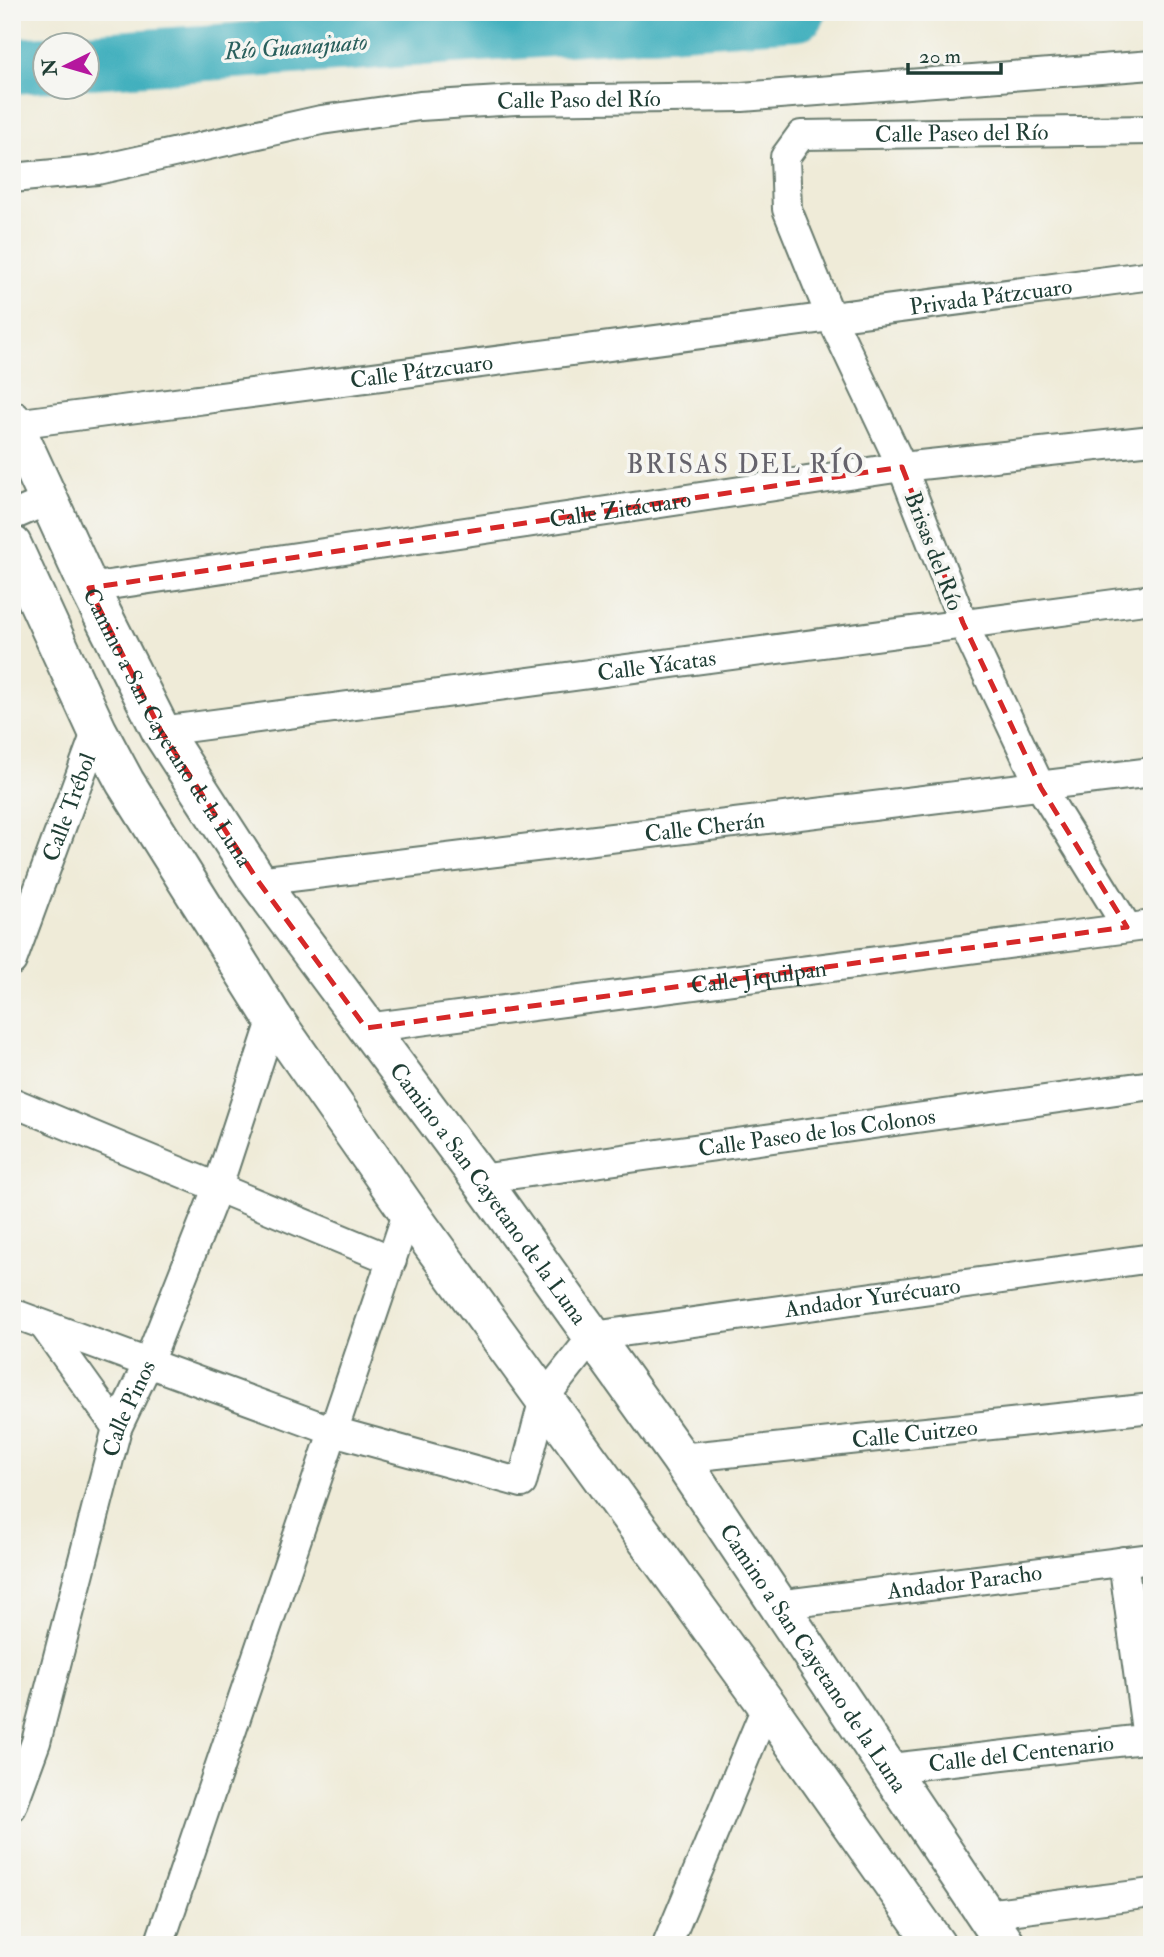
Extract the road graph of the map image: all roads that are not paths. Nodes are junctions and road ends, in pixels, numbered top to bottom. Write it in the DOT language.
graph roads {
  1 [pos="1152,65"];
  2 [pos="1152,130"];
  3 [pos="785,157"];
  4 [pos="12,178"];
  5 [pos="1152,275"];
  6 [pos="831,315"];
  7 [pos="13,422"];
  8 [pos="1152,440"];
  9 [pos="902,467"];
  10 [pos="31,480"];
  11 [pos="12,516"];
  12 [pos="12,545"];
  13 [pos="89,588"];
  14 [pos="1152,599"];
  15 [pos="963,623"];
  16 [pos="97,730"];
  17 [pos="161,731"];
  18 [pos="1152,772"];
  19 [pos="1041,788"];
  20 [pos="258,881"];
  21 [pos="1140,926"];
  22 [pos="12,961"];
  23 [pos="273,1018"];
  24 [pos="366,1028"];
  25 [pos="1152,1085"];
  26 [pos="12,1102"];
  27 [pos="480,1180"];
  28 [pos="218,1186"];
  29 [pos="408,1211"];
  30 [pos="1152,1258"];
  31 [pos="392,1260"];
  32 [pos="12,1313"];
  33 [pos="44,1326"];
  34 [pos="593,1336"];
  35 [pos="148,1363"];
  36 [pos="544,1398"];
  37 [pos="1152,1408"];
  38 [pos="117,1428"];
  39 [pos="333,1431"];
  40 [pos="680,1458"];
  41 [pos="1152,1558"];
  42 [pos="1123,1561"];
  43 [pos="776,1605"];
  44 [pos="767,1705"];
  45 [pos="24,1738"];
  46 [pos="1149,1738"];
  47 [pos="891,1769"];
  48 [pos="12,1807"];
  49 [pos="1152,1893"];
  50 [pos="996,1929"];
  51 [pos="159,1945"];
  52 [pos="667,1945"];
  53 [pos="936,1945"];
  1 -- 4 [label="street, Calle Paso del Río"];
  2 -- 3 [label="street, Calle Paseo del Río"];
  3 -- 6 [label="street, Brisas del Río"];
  5 -- 6 [label="street, Privada Pátzcuaro"];
  6 -- 7 [label="street, Calle Pátzcuaro"];
  6 -- 9 [label="street, Brisas del Río"];
  7 -- 10 [label="street, Camino a San Cayetano de la Luna"];
  8 -- 9 [label="street, Calle Zitácuaro"];
  9 -- 13 [label="street, Calle Zitácuaro"];
  9 -- 15 [label="street, Brisas del Río"];
  10 -- 11 [label="street"];
  10 -- 13 [label="street, Camino a San Cayetano de la Luna"];
  12 -- 16 [label="street"];
  13 -- 17 [label="street, Camino a San Cayetano de la Luna"];
  14 -- 15 [label="street, Calle Yácatas"];
  15 -- 17 [label="street, Calle Yácatas"];
  15 -- 19 [label="street, Brisas del Río"];
  16 -- 22 [label="street, Calle Trébol"];
  16 -- 23 [label="street"];
  17 -- 20 [label="street, Camino a San Cayetano de la Luna"];
  18 -- 19 [label="street, Calle Cherán"];
  19 -- 20 [label="street, Calle Cherán"];
  19 -- 21 [label="street, Brisas del Río"];
  20 -- 24 [label="street, Camino a San Cayetano de la Luna"];
  21 -- 24 [label="street, Calle Jiquilpan"];
  23 -- 28 [label="street, Calle Pinos"];
  23 -- 29 [label="street"];
  24 -- 27 [label="street, Camino a San Cayetano de la Luna"];
  25 -- 27 [label="street, Calle Paseo de los Colonos"];
  26 -- 28 [label="street"];
  27 -- 34 [label="street, Camino a San Cayetano de la Luna"];
  28 -- 31 [label="street"];
  28 -- 35 [label="street, Calle Pinos"];
  29 -- 31 [label="street"];
  29 -- 36 [label="street"];
  30 -- 34 [label="street, Andador Yurécuaro"];
  31 -- 39 [label="street"];
  32 -- 33 [label="street"];
  33 -- 35 [label="street"];
  33 -- 38 [label="street"];
  34 -- 36 [label="street"];
  34 -- 40 [label="street, Camino a San Cayetano de la Luna"];
  35 -- 38 [label="street, Calle Pinos"];
  35 -- 39 [label="street"];
  36 -- 39 [label="street"];
  36 -- 44 [label="street"];
  37 -- 40 [label="street, Calle Cuitzeo"];
  38 -- 45 [label="street, Calle Pinos"];
  39 -- 51 [label="street"];
  40 -- 43 [label="street, Camino a San Cayetano de la Luna"];
  41 -- 42 [label="street, Andador Paracho"];
  42 -- 43 [label="street, Andador Paracho"];
  42 -- 46 [label="street"];
  43 -- 47 [label="street, Camino a San Cayetano de la Luna"];
  44 -- 52 [label="street"];
  44 -- 53 [label="street"];
  45 -- 48 [label="street, Calle Pinos"];
  46 -- 47 [label="street, Calle del Centenario"];
  47 -- 50 [label="street, Camino a San Cayetano de la Luna"];
  49 -- 50 [label="street"];
}
